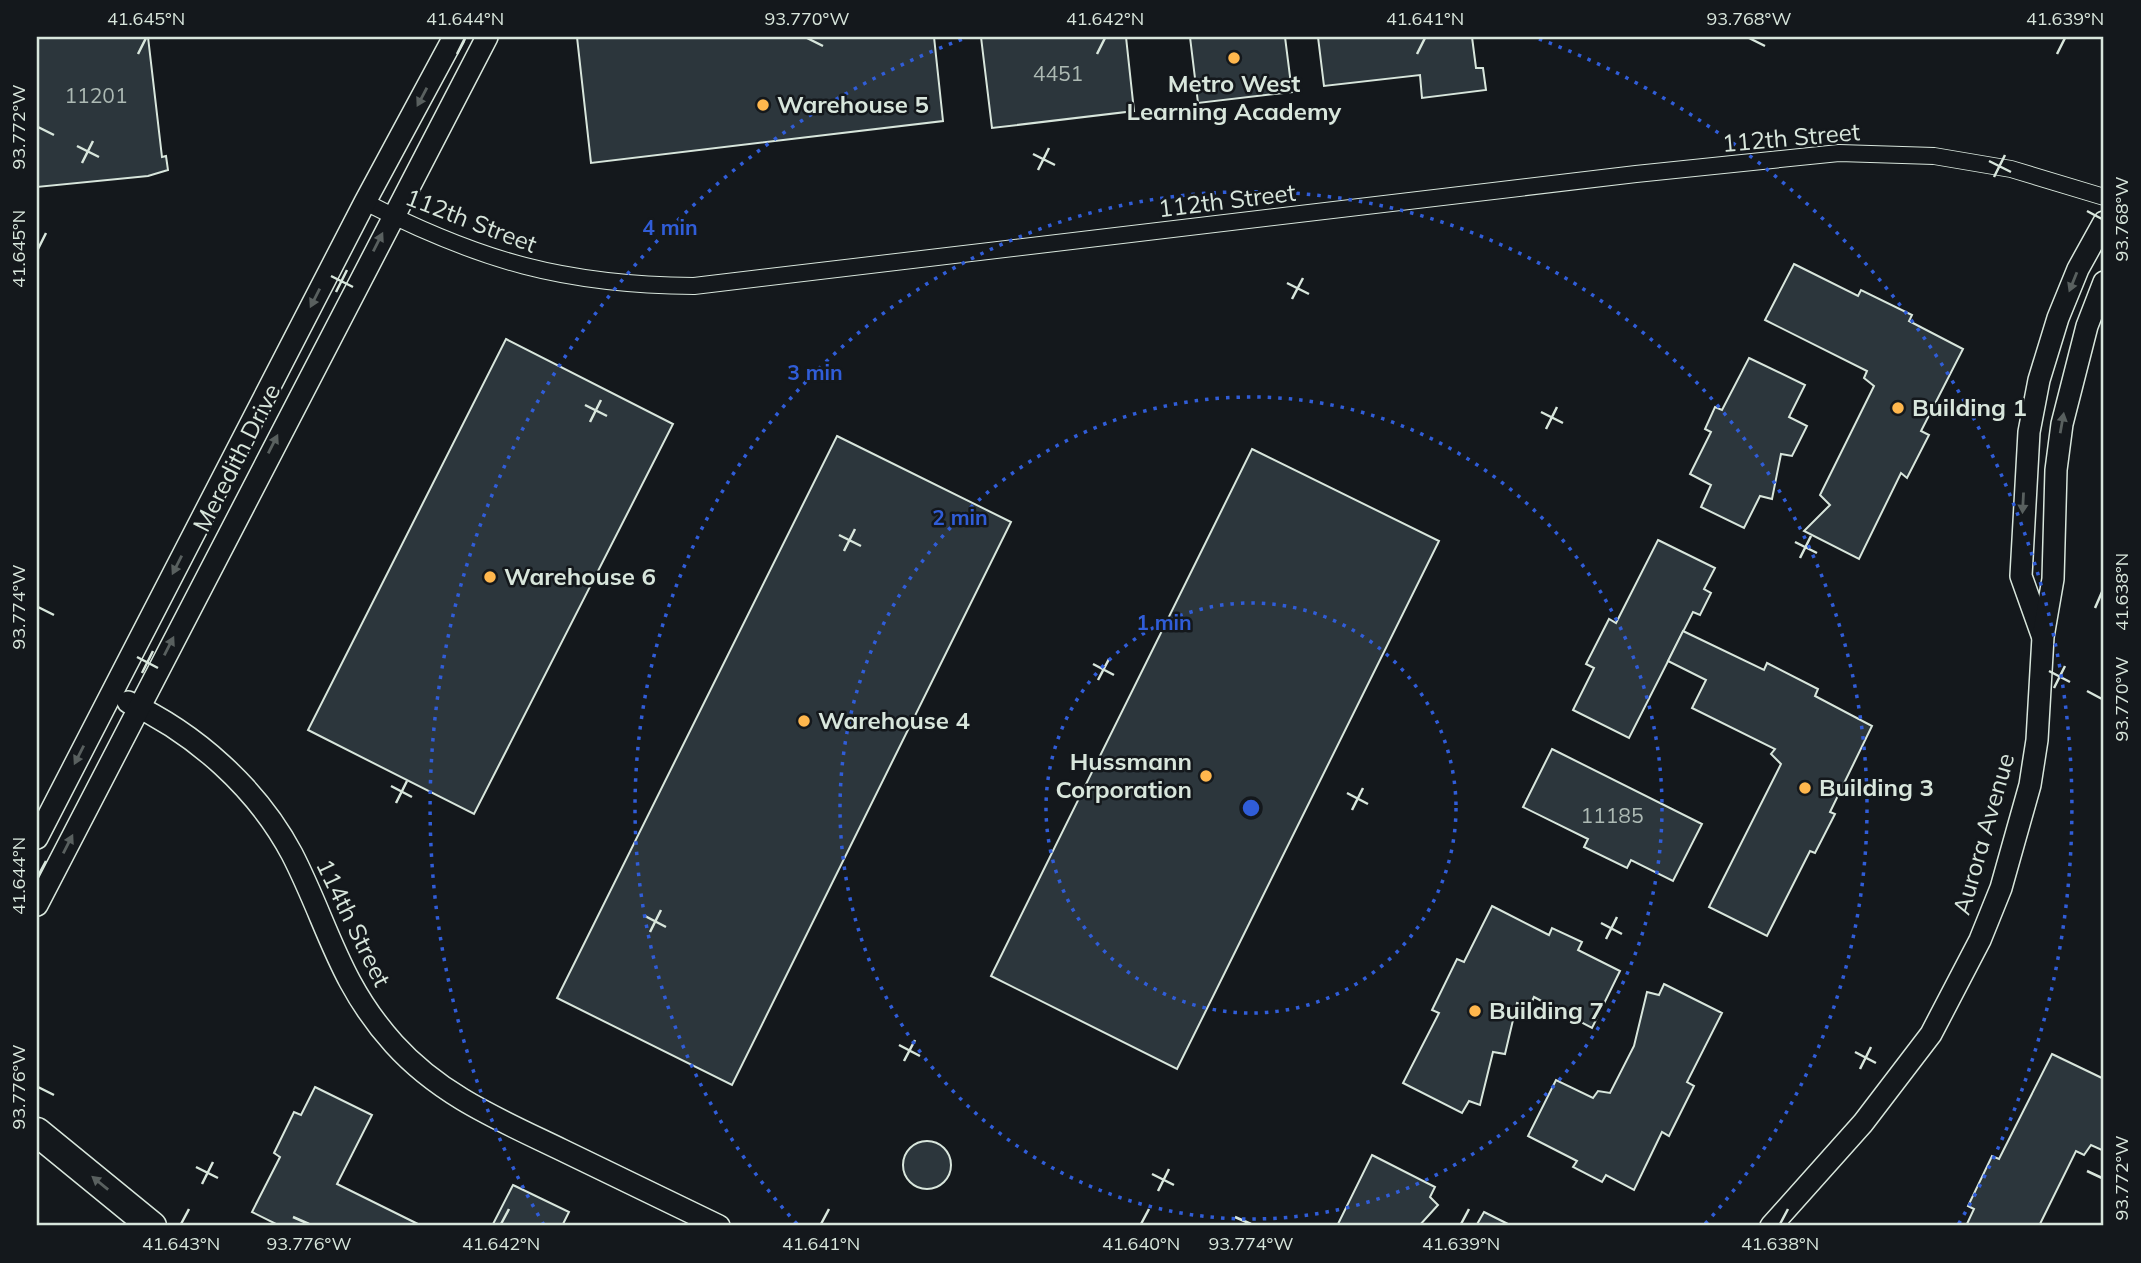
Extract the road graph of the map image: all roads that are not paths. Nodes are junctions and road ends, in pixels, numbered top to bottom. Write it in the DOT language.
graph roads {
  1 [pos="454,37"];
  2 [pos="486,37"];
  3 [pos="2104,197"];
  4 [pos="365,202"];
  5 [pos="391,216"];
  6 [pos="2104,222"];
  7 [pos="2104,282"];
  8 [pos="2043,637"];
  9 [pos="110,694"];
  10 [pos="138,707"];
  11 [pos="37,838"];
  12 [pos="37,905"];
  13 [pos="37,1132"];
  14 [pos="152,1226"];
  15 [pos="719,1226"];
  16 [pos="1771,1226"];
  1 -- 4 [label="street, Meredith Drive, one-way"];
  2 -- 5 [label="street, Meredith Drive"];
  3 -- 5 [label="street, 112th Street"];
  4 -- 5 [label="street, 112th Street"];
  4 -- 9 [label="street, Meredith Drive, one-way"];
  10 -- 5 [label="street, Meredith Drive, one-way"];
  6 -- 8 [label="street, Aurora Avenue, one-way"];
  8 -- 7 [label="street, Aurora Avenue, one-way"];
  8 -- 16 [label="street, Aurora Avenue"];
  9 -- 10 [label="street, 114th Street"];
  9 -- 11 [label="street, Meredith Drive, one-way"];
  12 -- 10 [label="street, Meredith Drive, one-way"];
  10 -- 15 [label="street, 114th Street"];
  14 -- 13 [label="highway, one-way"];
}
